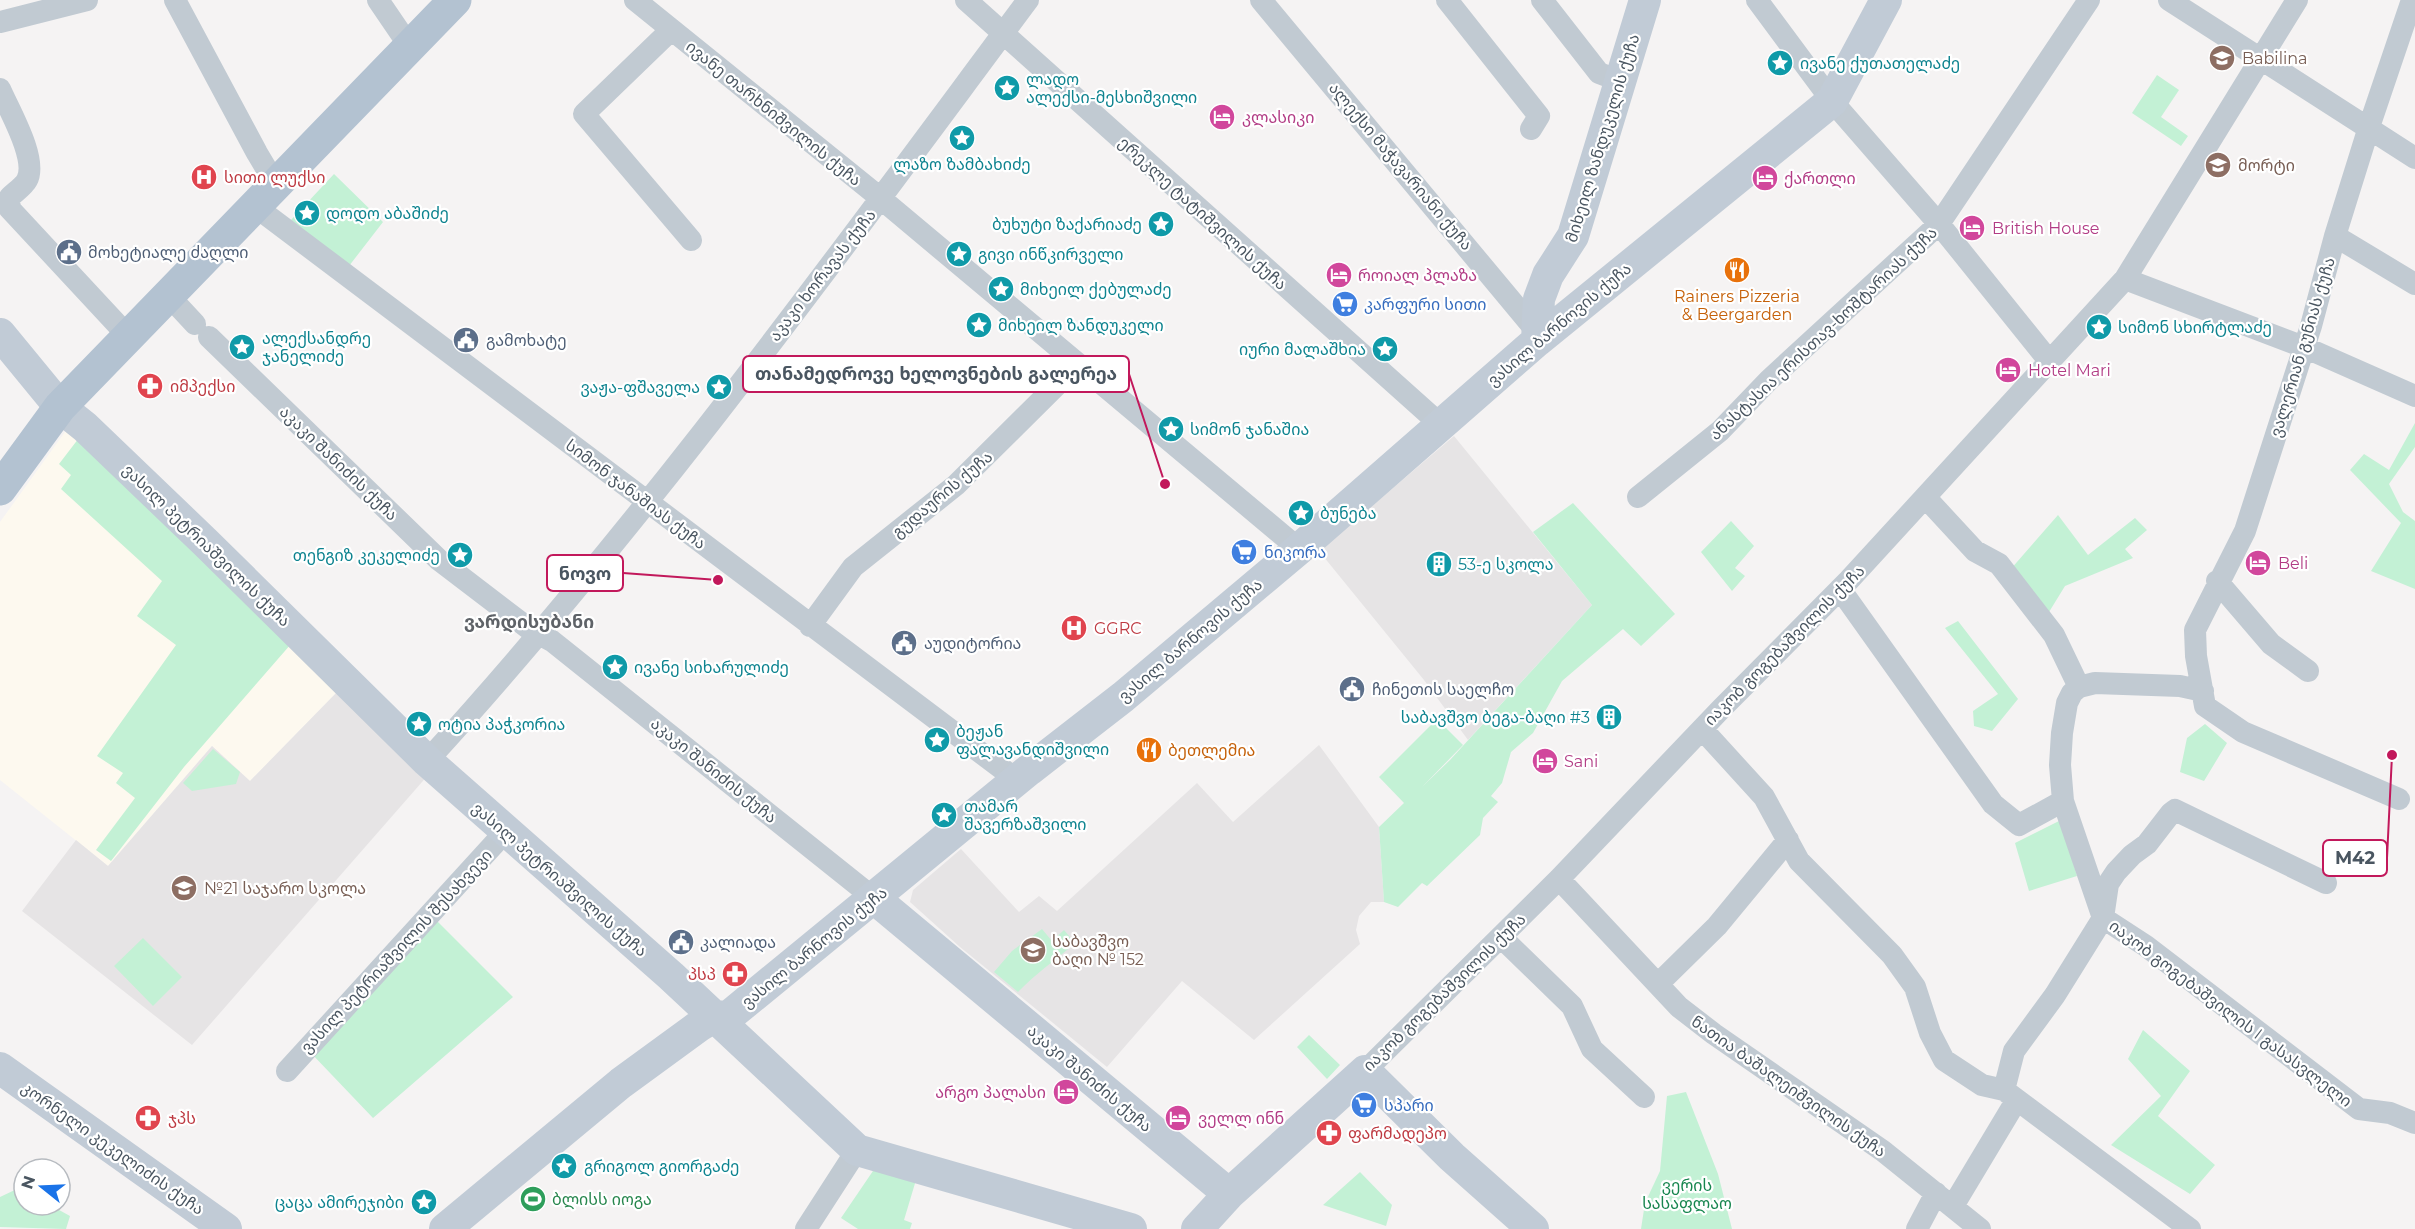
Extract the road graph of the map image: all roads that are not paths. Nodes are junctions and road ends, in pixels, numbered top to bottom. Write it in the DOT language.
graph roads {
  1 [pos="87,0"];
  2 [pos="175,0"];
  3 [pos="378,0"];
  4 [pos="455,0"];
  5 [pos="635,0"];
  6 [pos="966,0"];
  7 [pos="1028,0"];
  8 [pos="1261,0"];
  9 [pos="1448,0"];
  10 [pos="1542,0"];
  11 [pos="1645,0"];
  12 [pos="1757,0"];
  13 [pos="1886,0"];
  14 [pos="2089,0"];
  15 [pos="2169,0"];
  16 [pos="2297,0"];
  17 [pos="2412,0"];
  18 [pos="0,22"];
  19 [pos="671,30"];
  20 [pos="1003,34"];
  21 [pos="410,47"];
  22 [pos="2263,59"];
  23 [pos="1620,81"];
  24 [pos="0,90"];
  25 [pos="1832,101"];
  26 [pos="2369,127"];
  27 [pos="1531,129"];
  28 [pos="2415,158"];
  29 [pos="266,196"];
  30 [pos="880,199"];
  31 [pos="1939,224"];
  32 [pos="2335,236"];
  33 [pos="691,240"];
  34 [pos="1548,275"];
  35 [pos="2125,279"];
  36 [pos="2415,284"];
  37 [pos="1499,286"];
  38 [pos="168,295"];
  39 [pos="0,334"];
  40 [pos="128,336"];
  41 [pos="1538,337"];
  42 [pos="2304,347"];
  43 [pos="2050,362"];
  44 [pos="1078,364"];
  45 [pos="2415,396"];
  46 [pos="60,407"];
  47 [pos="1441,425"];
  48 [pos="0,489"];
  49 [pos="1638,497"];
  50 [pos="1926,498"];
  51 [pos="648,501"];
  52 [pos="1299,549"];
  53 [pos="2217,581"];
  54 [pos="1840,589"];
  55 [pos="810,626"];
  56 [pos="538,633"];
  57 [pos="2308,671"];
  58 [pos="2079,687"];
  59 [pos="2203,691"];
  60 [pos="1702,729"];
  61 [pos="427,761"];
  62 [pos="1017,780"];
  63 [pos="2399,799"];
  64 [pos="2063,801"];
  65 [pos="506,831"];
  66 [pos="1788,840"];
  67 [pos="1559,879"];
  68 [pos="2326,882"];
  69 [pos="874,899"];
  70 [pos="2103,918"];
  71 [pos="1501,937"];
  72 [pos="1659,983"];
  73 [pos="714,1017"];
  74 [pos="0,1068"];
  75 [pos="287,1071"];
  76 [pos="1365,1071"];
  77 [pos="1644,1096"];
  78 [pos="2010,1096"];
  79 [pos="2415,1123"];
  80 [pos="857,1150"];
  81 [pos="1229,1194"];
  82 [pos="1945,1200"];
  83 [pos="814,1226"];
  84 [pos="226,1229"];
  85 [pos="445,1229"];
  86 [pos="1131,1229"];
  87 [pos="1197,1229"];
  88 [pos="1533,1229"];
  89 [pos="1917,1229"];
  90 [pos="1980,1229"];
  91 [pos="2190,1229"];
  1 -- 18 [label="street"];
  2 -- 29 [label="street"];
  3 -- 21 [label="street"];
  4 -- 21 [label="main road"];
  5 -- 19 [label="street, ივანე თარხნიშვილის ქუჩა"];
  6 -- 20 [label="street, ერეკლე ტატიშვილის ქუჩა"];
  7 -- 20 [label="street, აკაკი ხორავას ქუჩა"];
  8 -- 37 [label="street, ალექსი მაჭავარიანი ქუჩა"];
  9 -- 27 [label="street"];
  10 -- 23 [label="street"];
  11 -- 23 [label="street, მიხეილ ზანდუკელის ქუჩა"];
  12 -- 25 [label="street"];
  13 -- 25 [label="street, ვასილ ბარნოვის ქუჩა"];
  14 -- 31 [label="street, ანასტასია ერისთავ-ხოშტარიას ქუჩა"];
  15 -- 22 [label="street"];
  16 -- 22 [label="street, იაკობ გოგებაშვილის ქუჩა"];
  17 -- 26 [label="street, ვალერიან გუნიას ქუჩა"];
  19 -- 30 [label="street, ივანე თარხნიშვილის ქუჩა"];
  19 -- 33 [label="street"];
  20 -- 30 [label="street, აკაკი ხორავას ქუჩა"];
  20 -- 47 [label="street, ერეკლე ტატიშვილის ქუჩა"];
  21 -- 29 [label="main road"];
  22 -- 26 [label="street"];
  22 -- 35 [label="street, იაკობ გოგებაშვილის ქუჩა"];
  23 -- 34 [label="street, მიხეილ ზანდუკელის ქუჩა"];
  24 -- 40 [label="street"];
  25 -- 31 [label="street"];
  25 -- 41 [label="street, ვასილ ბარნოვის ქუჩა"];
  26 -- 28 [label="street"];
  26 -- 32 [label="street, ვალერიან გუნიას ქუჩა"];
  29 -- 38 [label="main road"];
  29 -- 51 [label="street, სიმონ ჯანაშიას ქუჩა"];
  30 -- 44 [label="street, ივანე თარხნიშვილის ქუჩა"];
  30 -- 51 [label="street, აკაკი ხორავას ქუჩა"];
  31 -- 43 [label="street"];
  31 -- 49 [label="street, ანასტასია ერისთავ-ხოშტარიას ქუჩა"];
  32 -- 36 [label="street"];
  32 -- 42 [label="street, ვალერიან გუნიას ქუჩა"];
  34 -- 37 [label="street"];
  34 -- 41 [label="street, მიხეილ ზანდუკელის ქუჩა"];
  35 -- 42 [label="street"];
  35 -- 43 [label="street, იაკობ გოგებაშვილის ქუჩა"];
  37 -- 41 [label="street, ალექსი მაჭავარიანი ქუჩა"];
  38 -- 40 [label="main road"];
  38 -- 56 [label="street, აკაკი შანიძის ქუჩა"];
  39 -- 46 [label="street, ვასილ პეტრიაშვილის ქუჩა"];
  40 -- 46 [label="main road"];
  41 -- 47 [label="street, ვასილ ბარნოვის ქუჩა"];
  42 -- 45 [label="street"];
  42 -- 53 [label="street, ვალერიან გუნიას ქუჩა"];
  43 -- 50 [label="street, იაკობ გოგებაშვილის ქუჩა"];
  44 -- 52 [label="street, ივანე თარხნიშვილის ქუჩა"];
  44 -- 55 [label="street, გუდაურის ქუჩა"];
  46 -- 48 [label="main road"];
  46 -- 61 [label="street, ვასილ პეტრიაშვილის ქუჩა"];
  47 -- 52 [label="street, ვასილ ბარნოვის ქუჩა"];
  50 -- 54 [label="street, იაკობ გოგებაშვილის ქუჩა"];
  50 -- 58 [label="street"];
  51 -- 55 [label="street, სიმონ ჯანაშიას ქუჩა"];
  51 -- 56 [label="street, აკაკი ხორავას ქუჩა"];
  52 -- 62 [label="street, ვასილ ბარნოვის ქუჩა"];
  53 -- 57 [label="street"];
  53 -- 59 [label="street, ვალერიან გუნიას ქუჩა"];
  54 -- 60 [label="street, იაკობ გოგებაშვილის ქუჩა"];
  54 -- 64 [label="street"];
  55 -- 62 [label="street, სიმონ ჯანაშიას ქუჩა"];
  56 -- 61 [label="street, აკაკი ხორავას ქუჩა"];
  56 -- 69 [label="street, აკაკი შანიძის ქუჩა"];
  58 -- 59 [label="street"];
  58 -- 64 [label="street, იაკობ გოგებაშვილის I გასასვლელი"];
  59 -- 63 [label="street"];
  60 -- 66 [label="street"];
  60 -- 67 [label="street, იაკობ გოგებაშვილის ქუჩა"];
  61 -- 65 [label="street, ვასილ პეტრიაშვილის ქუჩა"];
  62 -- 69 [label="street, ვასილ ბარნოვის ქუჩა"];
  64 -- 70 [label="street, იაკობ გოგებაშვილის I გასასვლელი"];
  65 -- 73 [label="street, ვასილ პეტრიაშვილის ქუჩა"];
  65 -- 75 [label="street, ვასილ პეტრიაშვილის შესახვევი"];
  66 -- 72 [label="street"];
  66 -- 78 [label="street"];
  67 -- 71 [label="street, იაკობ გოგებაშვილის ქუჩა"];
  67 -- 72 [label="street, ნათია ბაშალეიშვილის ქუჩა"];
  68 -- 70 [label="street"];
  69 -- 73 [label="street, ვასილ ბარნოვის ქუჩა"];
  69 -- 81 [label="street, აკაკი შანიძის ქუჩა"];
  70 -- 78 [label="street"];
  70 -- 79 [label="street, იაკობ გოგებაშვილის I გასასვლელი"];
  71 -- 76 [label="street, იაკობ გოგებაშვილის ქუჩა"];
  71 -- 77 [label="street"];
  72 -- 82 [label="street, ნათია ბაშალეიშვილის ქუჩა"];
  73 -- 80 [label="street, ვასილ პეტრიაშვილის ქუჩა"];
  73 -- 85 [label="street, ვასილ ბარნოვის ქუჩა"];
  74 -- 84 [label="street, კორნელი კეკელიძის ქუჩა"];
  76 -- 81 [label="street, იაკობ გოგებაშვილის ქუჩა"];
  76 -- 88 [label="street"];
  78 -- 82 [label="street"];
  78 -- 91 [label="street"];
  80 -- 83 [label="street"];
  80 -- 86 [label="street, ვასილ პეტრიაშვილის ქუჩა"];
  81 -- 87 [label="street, იაკობ გოგებაშვილის ქუჩა"];
  82 -- 89 [label="street"];
  82 -- 90 [label="street, ნათია ბაშალეიშვილის ქუჩა"];
}
